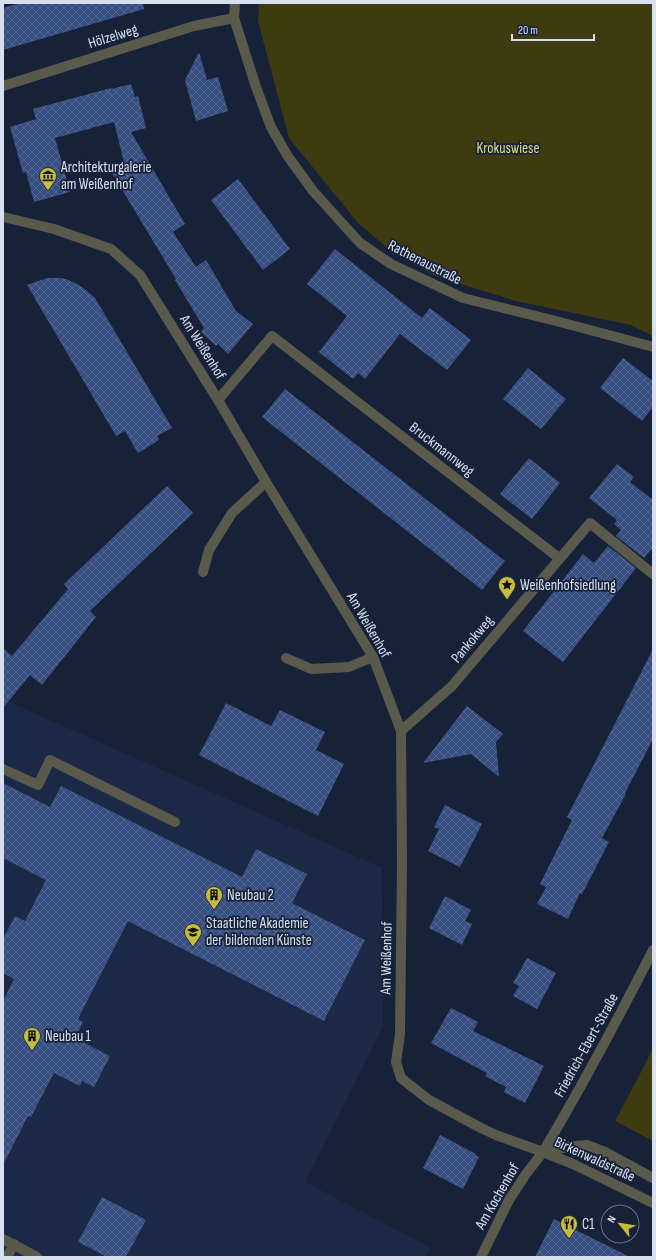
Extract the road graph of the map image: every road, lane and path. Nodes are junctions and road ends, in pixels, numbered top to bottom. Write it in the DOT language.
graph roads {
  1 [pos="235,3"];
  2 [pos="234,18"];
  3 [pos="3,86"];
  4 [pos="3,217"];
  5 [pos="653,347"];
  6 [pos="218,400"];
  7 [pos="266,482"];
  8 [pos="559,558"];
  9 [pos="202,572"];
  10 [pos="653,574"];
  11 [pos="373,657"];
  12 [pos="286,658"];
  13 [pos="401,731"];
  14 [pos="3,769"];
  15 [pos="175,822"];
  16 [pos="653,950"];
  17 [pos="543,1152"];
  18 [pos="653,1178"];
  19 [pos="653,1203"];
  20 [pos="3,1239"];
  21 [pos="14,1244"];
  22 [pos="7,1257"];
  23 [pos="37,1257"];
  24 [pos="480,1257"];
  1 -- 2 [label="street, Rathenaustraße"];
  2 -- 3 [label="street, Hölzelweg"];
  2 -- 5 [label="street, Rathenaustraße"];
  4 -- 6 [label="street, Am Weißenhof"];
  6 -- 7 [label="street, Am Weißenhof"];
  6 -- 8 [label="street, Bruckmannweg"];
  7 -- 9 [label="street"];
  7 -- 11 [label="street, Am Weißenhof"];
  8 -- 10 [label="street"];
  8 -- 13 [label="street, Pankokweg"];
  11 -- 12 [label="street"];
  11 -- 13 [label="street, Am Weißenhof"];
  13 -- 17 [label="street, Am Weißenhof"];
  14 -- 15 [label="street"];
  16 -- 17 [label="street, Friedrich-Ebert-Straße"];
  17 -- 18 [label="street, Birkenwaldstraße"];
  17 -- 19 [label="street, Birkenwaldstraße"];
  17 -- 24 [label="street, Am Kochenhof"];
  20 -- 21 [label="street"];
  21 -- 22 [label="street"];
  21 -- 23 [label="street"];
}
